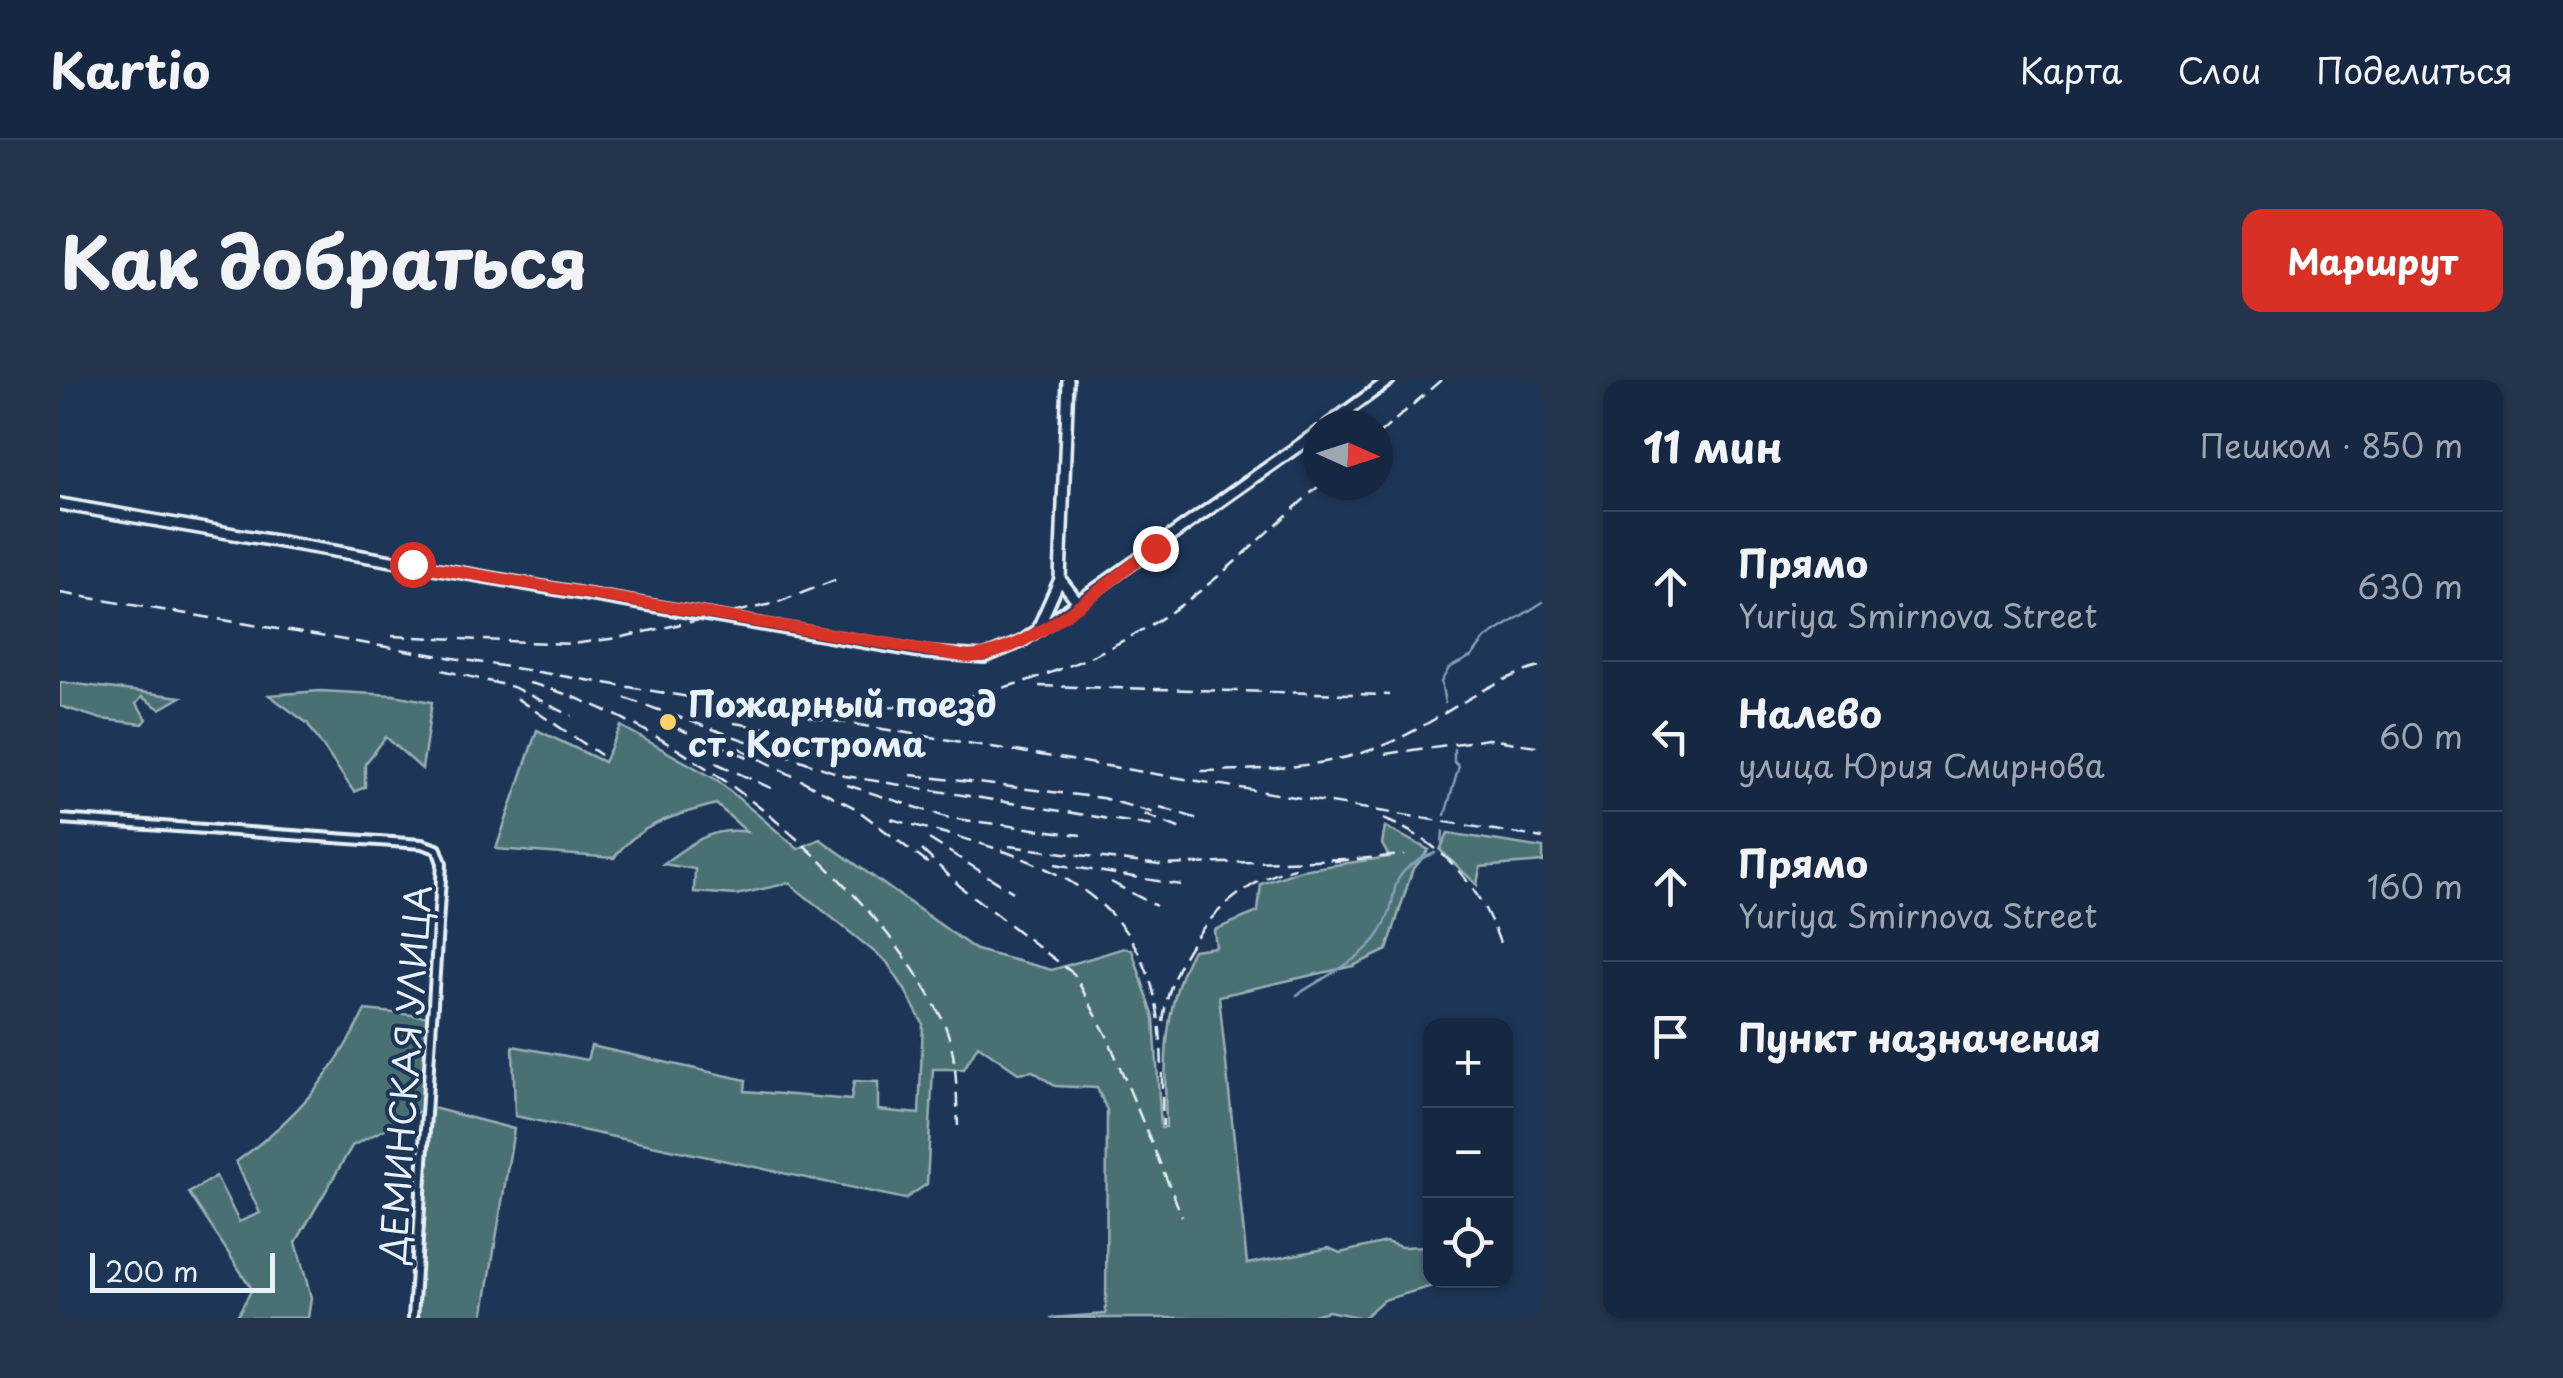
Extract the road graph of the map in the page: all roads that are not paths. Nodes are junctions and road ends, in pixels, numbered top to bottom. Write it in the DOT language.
graph roads {
  1 [pos="1068,380"];
  2 [pos="1388,380"];
  3 [pos="1348,410"];
  4 [pos="1303,443"];
  5 [pos="60,504"];
  6 [pos="1060,579"];
  7 [pos="1078,602"];
  8 [pos="1034,633"];
  9 [pos="60,818"];
  10 [pos="413,1318"];
  1 -- 6 [label="main road"];
  2 -- 3 [label="main road"];
  4 -- 7 [label="main road"];
  5 -- 8 [label="main road"];
  6 -- 7 [label="main road"];
  6 -- 8 [label="main road"];
  7 -- 8 [label="main road"];
  9 -- 10 [label="street, ДЕМИНСКАЯ УЛИЦА"];
}
